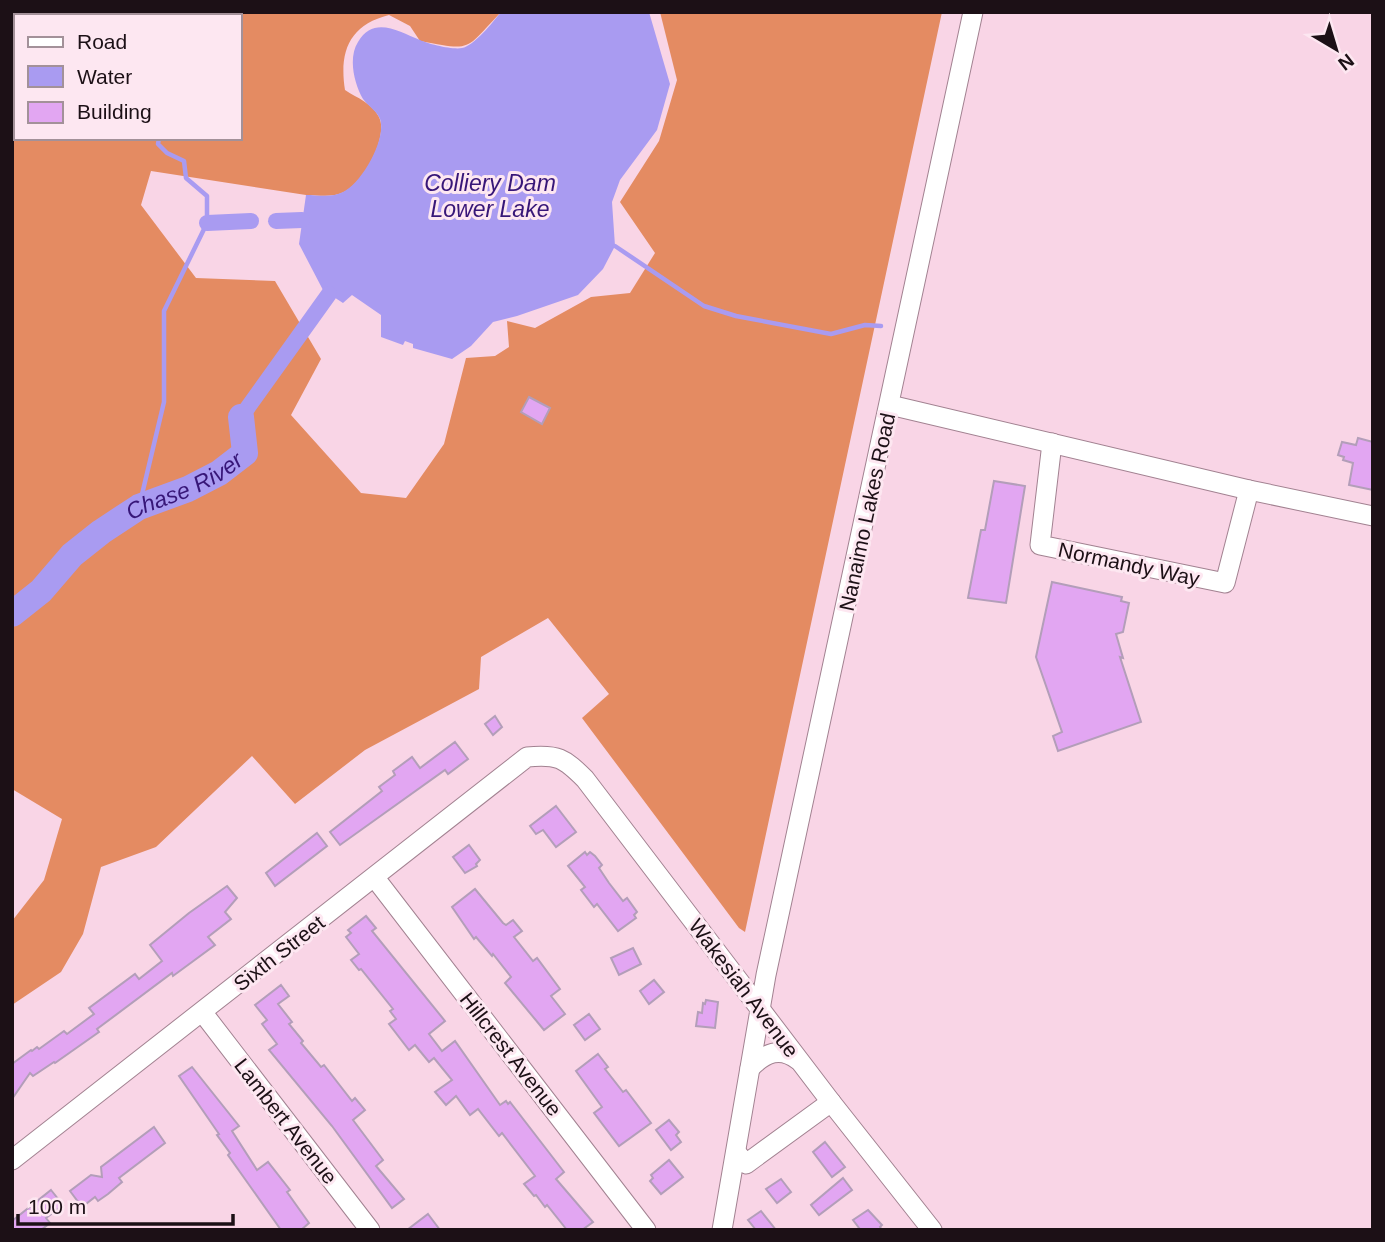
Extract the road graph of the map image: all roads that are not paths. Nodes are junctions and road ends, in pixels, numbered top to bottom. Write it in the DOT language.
graph roads {
  1 [pos="973,12"];
  2 [pos="890,405"];
  3 [pos="1052,443"];
  4 [pos="1249,490"];
  5 [pos="1373,516"];
  6 [pos="549,755"];
  7 [pos="375,878"];
  8 [pos="761,1011"];
  9 [pos="203,1013"];
  10 [pos="800,1062"];
  11 [pos="750,1068"];
  12 [pos="831,1102"];
  13 [pos="736,1152"];
  14 [pos="12,1160"];
  15 [pos="370,1230"];
  16 [pos="646,1230"];
  17 [pos="722,1230"];
  18 [pos="932,1230"];
  1 -- 2 [label="street, Nanaimo Lakes Road"];
  2 -- 3 [label="street"];
  2 -- 8 [label="street, Nanaimo Lakes Road"];
  3 -- 4 [label="street"];
  3 -- 4 [label="street, Normandy Way"];
  4 -- 5 [label="street"];
  6 -- 7 [label="street, Sixth Street"];
  6 -- 8 [label="street, Wakesiah Avenue"];
  7 -- 9 [label="street, Sixth Street"];
  7 -- 16 [label="street, Hillcrest Avenue"];
  8 -- 10 [label="street, Wakesiah Avenue"];
  8 -- 11 [label="street, Nanaimo Lakes Road"];
  9 -- 14 [label="street, Sixth Street"];
  9 -- 15 [label="street, Lambert Avenue"];
  10 -- 11 [label="street"];
  10 -- 12 [label="street, Wakesiah Avenue"];
  11 -- 13 [label="street, Nanaimo Lakes Road"];
  12 -- 13 [label="street"];
  12 -- 18 [label="street, Wakesiah Avenue"];
  13 -- 17 [label="street, Nanaimo Lakes Road"];
}
